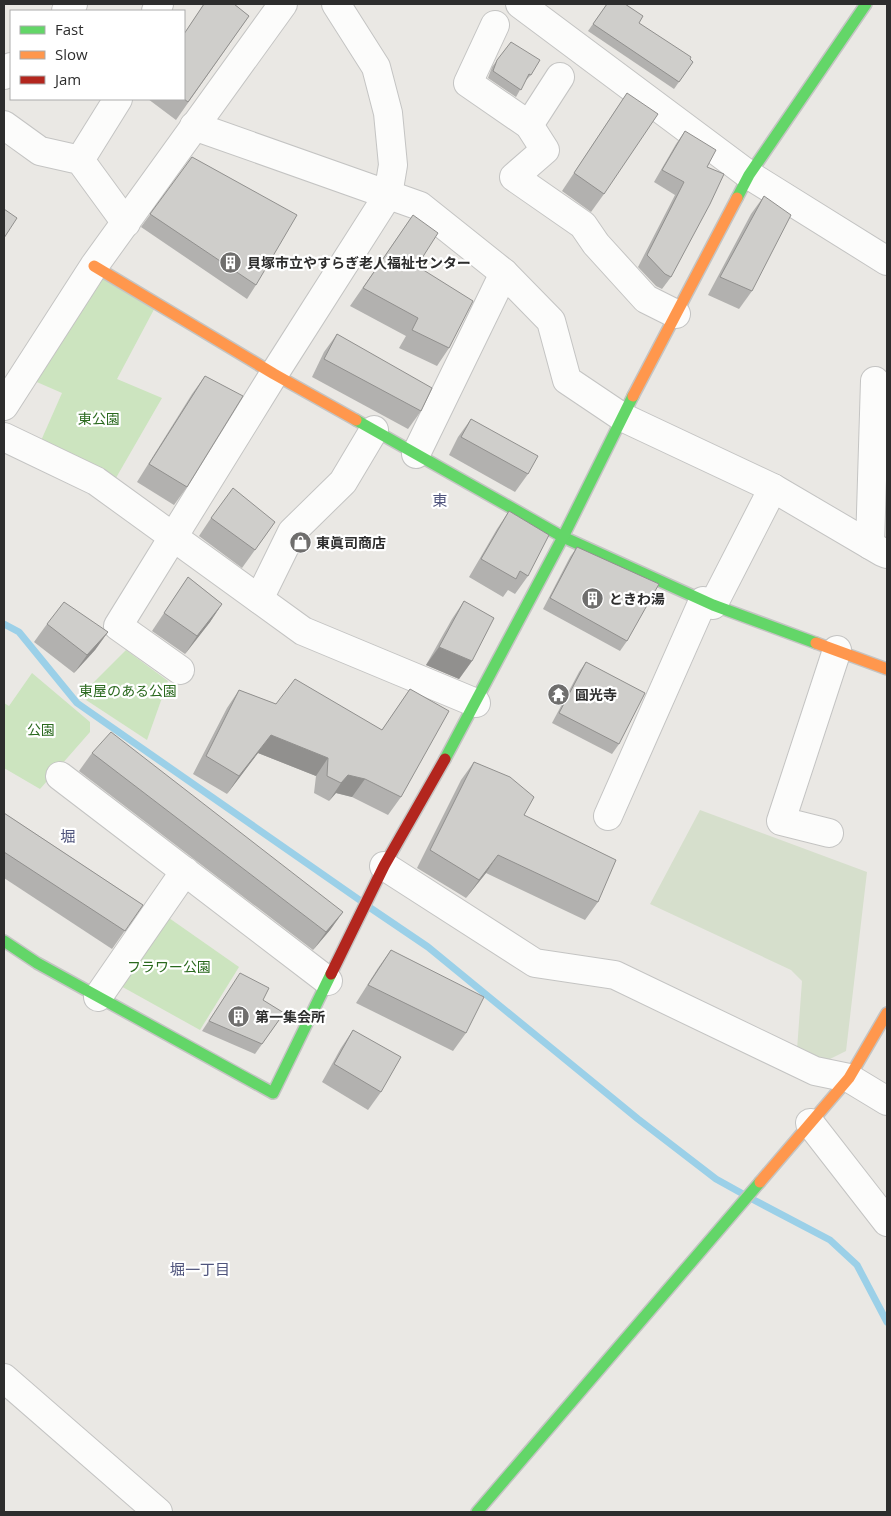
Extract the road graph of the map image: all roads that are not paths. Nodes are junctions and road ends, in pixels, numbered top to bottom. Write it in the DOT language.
graph roads {
  1 [pos="284,4"];
  2 [pos="336,4"];
  3 [pos="520,4"];
  4 [pos="866,4"];
  5 [pos="495,25"];
  6 [pos="560,77"];
  7 [pos="117,100"];
  8 [pos="4,125"];
  9 [pos="529,125"];
  10 [pos="194,126"];
  11 [pos="80,160"];
  12 [pos="749,175"];
  13 [pos="388,194"];
  14 [pos="126,223"];
  15 [pos="887,261"];
  16 [pos="94,266"];
  17 [pos="504,273"];
  18 [pos="676,314"];
  19 [pos="274,374"];
  20 [pos="875,381"];
  21 [pos="4,406"];
  22 [pos="622,417"];
  23 [pos="374,430"];
  24 [pos="4,437"];
  25 [pos="416,454"];
  26 [pos="773,488"];
  27 [pos="173,536"];
  28 [pos="563,537"];
  29 [pos="881,557"];
  30 [pos="259,599"];
  31 [pos="708,603"];
  32 [pos="837,650"];
  33 [pos="887,669"];
  34 [pos="180,670"];
  35 [pos="476,703"];
  36 [pos="60,776"];
  37 [pos="608,816"];
  38 [pos="829,833"];
  39 [pos="384,866"];
  40 [pos="185,871"];
  41 [pos="4,941"];
  42 [pos="328,981"];
  43 [pos="98,997"];
  44 [pos="887,1013"];
  45 [pos="849,1078"];
  46 [pos="887,1101"];
  47 [pos="810,1123"];
  48 [pos="887,1222"];
  49 [pos="4,1378"];
  50 [pos="158,1512"];
  51 [pos="477,1512"];
  1 -- 10 [label="street"];
  2 -- 13 [label="street"];
  3 -- 12 [label="street"];
  4 -- 12 [label="street"];
  5 -- 9 [label="street"];
  6 -- 9 [label="street"];
  7 -- 11 [label="street"];
  8 -- 11 [label="street"];
  9 -- 18 [label="street"];
  10 -- 13 [label="street"];
  10 -- 14 [label="street"];
  11 -- 14 [label="street"];
  12 -- 15 [label="street"];
  12 -- 18 [label="street"];
  13 -- 17 [label="street"];
  13 -- 19 [label="street"];
  14 -- 16 [label="street"];
  16 -- 19 [label="street"];
  16 -- 21 [label="street"];
  17 -- 22 [label="street"];
  17 -- 25 [label="street"];
  18 -- 22 [label="street"];
  19 -- 23 [label="street"];
  19 -- 27 [label="street"];
  20 -- 29 [label="street"];
  22 -- 26 [label="street"];
  22 -- 28 [label="street"];
  23 -- 25 [label="street"];
  23 -- 30 [label="street"];
  24 -- 27 [label="street"];
  25 -- 28 [label="street"];
  26 -- 29 [label="street"];
  26 -- 31 [label="street"];
  27 -- 30 [label="street"];
  27 -- 34 [label="street"];
  28 -- 31 [label="street"];
  28 -- 35 [label="street"];
  30 -- 35 [label="street"];
  31 -- 32 [label="street"];
  31 -- 37 [label="street"];
  32 -- 33 [label="street"];
  32 -- 38 [label="street"];
  35 -- 39 [label="street"];
  36 -- 40 [label="street"];
  39 -- 42 [label="street"];
  39 -- 45 [label="street"];
  40 -- 42 [label="street"];
  40 -- 43 [label="street"];
  41 -- 43 [label="street"];
  42 -- 43 [label="street"];
  44 -- 45 [label="street"];
  45 -- 46 [label="street"];
  45 -- 47 [label="street"];
  47 -- 48 [label="street"];
  47 -- 51 [label="street"];
  49 -- 50 [label="street"];
}
